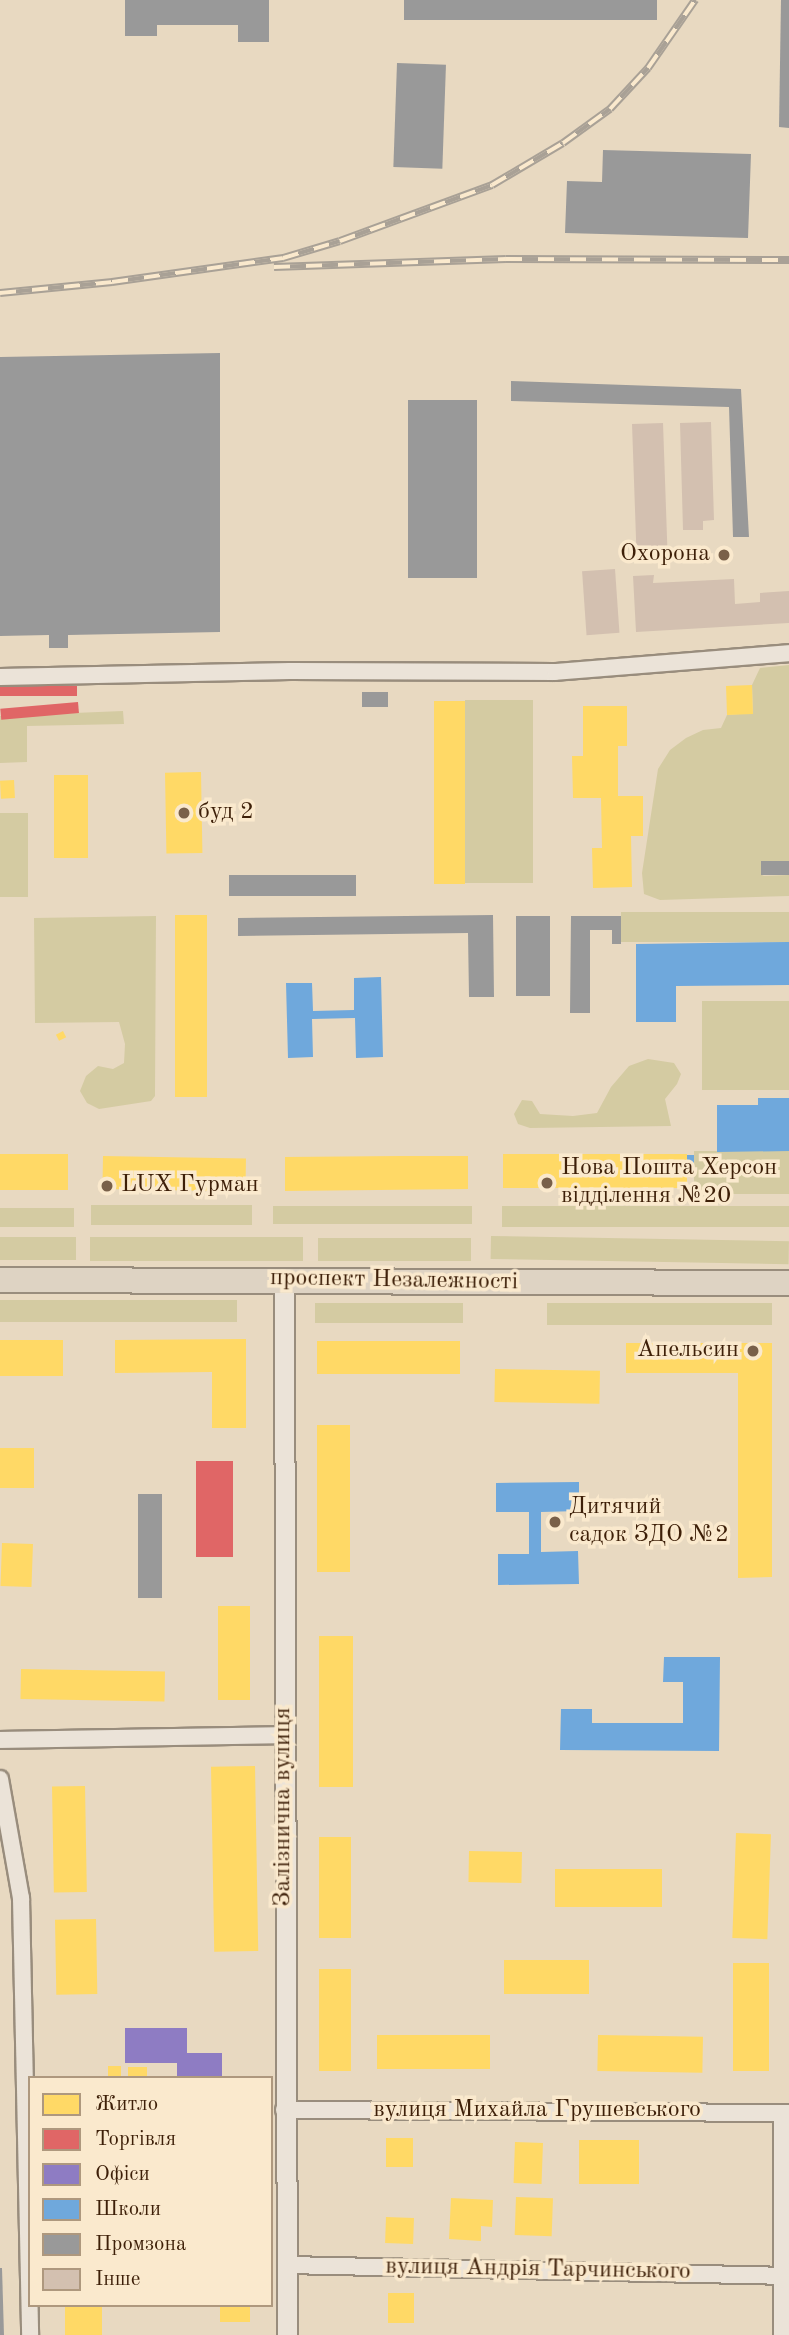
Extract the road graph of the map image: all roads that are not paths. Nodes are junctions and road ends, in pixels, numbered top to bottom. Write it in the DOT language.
graph roads {
  1 [pos="789,653"];
  2 [pos="0,677"];
  3 [pos="0,1280"];
  4 [pos="284,1280"];
  5 [pos="789,1283"];
  6 [pos="284,1735"];
  7 [pos="0,1740"];
  8 [pos="0,1779"];
  9 [pos="284,2110"];
  10 [pos="786,2113"];
  11 [pos="28,2238"];
  12 [pos="286,2265"];
  13 [pos="786,2276"];
  14 [pos="29,2307"];
  15 [pos="30,2335"];
  16 [pos="287,2335"];
  17 [pos="782,2335"];
  1 -- 2 [label="street"];
  3 -- 4 [label="main road, проспект Незалежності"];
  4 -- 5 [label="main road, проспект Незалежності"];
  4 -- 6 [label="street, Залізнична вулиця"];
  6 -- 7 [label="street"];
  6 -- 9 [label="street, Залізнична вулиця"];
  8 -- 11 [label="street"];
  9 -- 10 [label="street, вулиця Михайла Грушевського"];
  9 -- 12 [label="street, Залізнична вулиця"];
  10 -- 13 [label="street"];
  12 -- 13 [label="street, вулиця Андрія Тарчинського"];
  12 -- 16 [label="street, Залізнична вулиця"];
  13 -- 17 [label="street"];
  14 -- 15 [label="street"];
}
